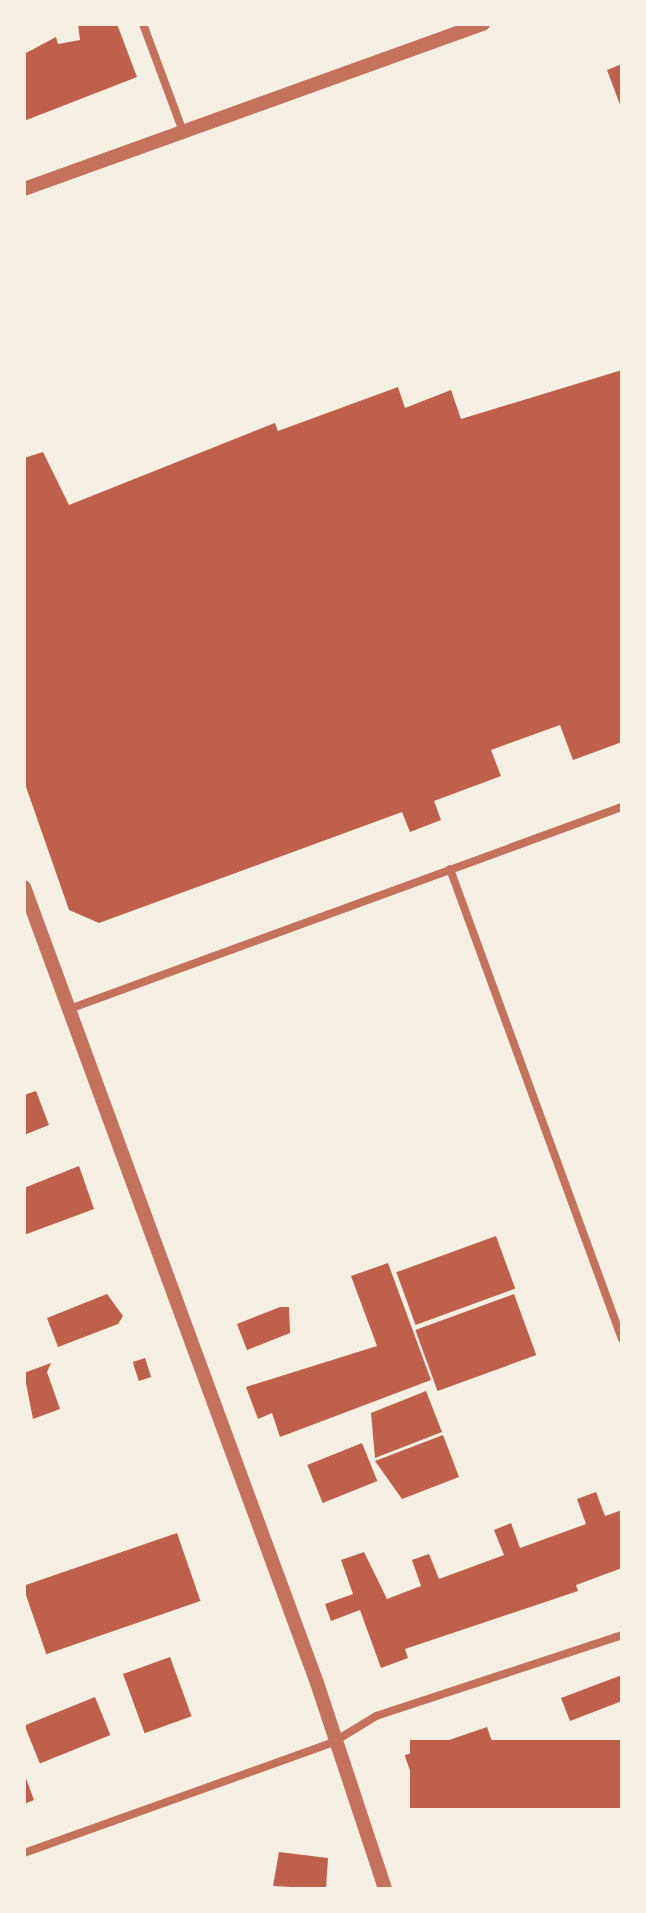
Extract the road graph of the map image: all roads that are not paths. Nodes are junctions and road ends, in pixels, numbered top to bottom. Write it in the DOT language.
graph roads {
  1 [pos="143,24"];
  2 [pos="483,24"];
  3 [pos="182,129"];
  4 [pos="24,189"];
  5 [pos="622,807"];
  6 [pos="450,869"];
  7 [pos="24,887"];
  8 [pos="72,1008"];
  9 [pos="622,1338"];
  10 [pos="622,1635"];
  11 [pos="332,1743"];
  12 [pos="24,1853"];
  13 [pos="385,1889"];
  1 -- 3 [label="street"];
  2 -- 3 [label="street"];
  3 -- 4 [label="street"];
  5 -- 6 [label="street"];
  6 -- 8 [label="street"];
  6 -- 9 [label="street"];
  7 -- 8 [label="street"];
  8 -- 11 [label="street"];
  10 -- 11 [label="street"];
  11 -- 12 [label="street"];
  11 -- 13 [label="street"];
}
